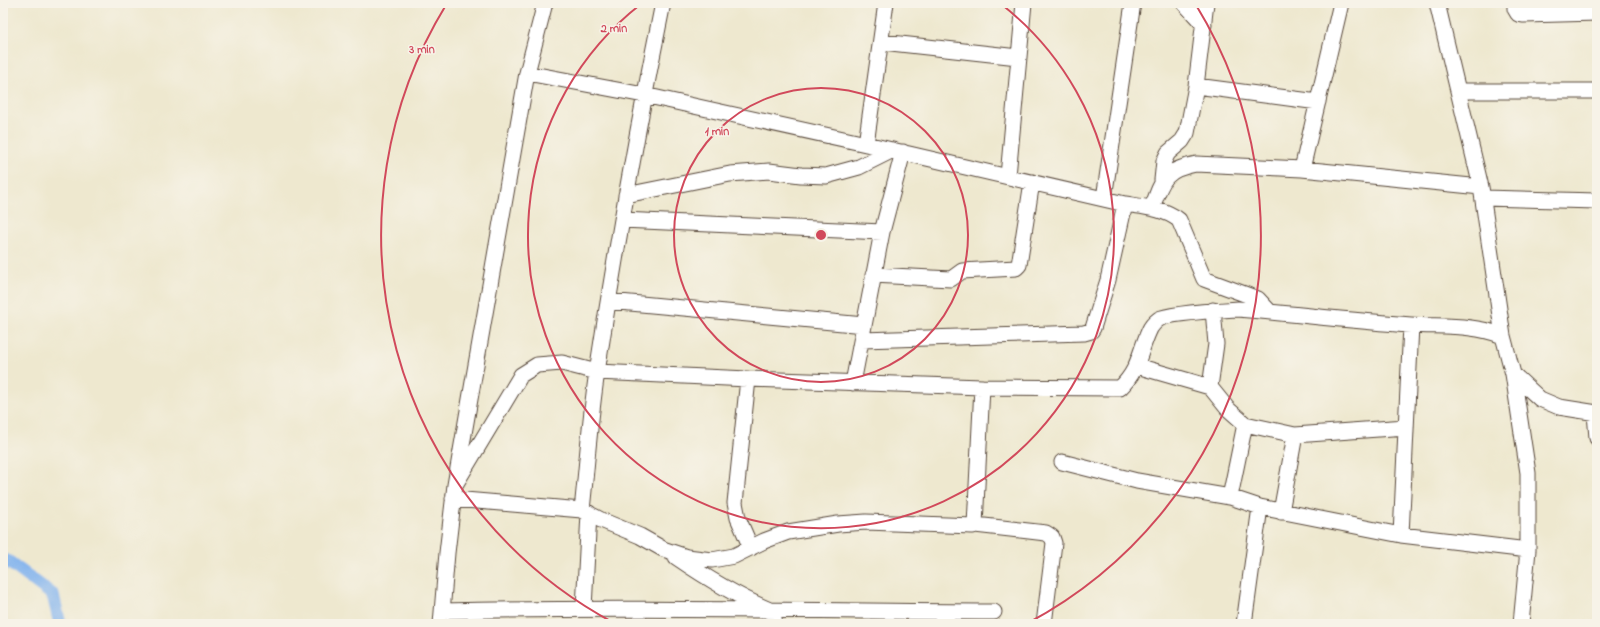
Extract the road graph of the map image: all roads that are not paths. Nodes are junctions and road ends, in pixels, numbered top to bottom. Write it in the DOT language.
graph roads {
  1 [pos="545,3"];
  2 [pos="663,3"];
  3 [pos="886,3"];
  4 [pos="1024,3"];
  5 [pos="1133,3"];
  6 [pos="1184,3"];
  7 [pos="1206,3"];
  8 [pos="1341,3"];
  9 [pos="1437,3"];
  10 [pos="1515,3"];
  11 [pos="1597,13"];
  12 [pos="1204,25"];
  13 [pos="882,42"];
  14 [pos="1018,57"];
  15 [pos="527,73"];
  16 [pos="1196,86"];
  17 [pos="1458,91"];
  18 [pos="1597,91"];
  19 [pos="644,95"];
  20 [pos="1318,102"];
  21 [pos="866,144"];
  22 [pos="898,151"];
  23 [pos="1302,169"];
  24 [pos="1008,176"];
  25 [pos="1162,180"];
  26 [pos="1032,182"];
  27 [pos="1482,192"];
  28 [pos="626,195"];
  29 [pos="1104,198"];
  30 [pos="1597,202"];
  31 [pos="1126,204"];
  32 [pos="1152,208"];
  33 [pos="622,220"];
  34 [pos="882,232"];
  35 [pos="873,275"];
  36 [pos="609,301"];
  37 [pos="1213,310"];
  38 [pos="1270,312"];
  39 [pos="864,325"];
  40 [pos="1411,325"];
  41 [pos="1503,336"];
  42 [pos="862,340"];
  43 [pos="1137,366"];
  44 [pos="597,372"];
  45 [pos="1513,374"];
  46 [pos="748,380"];
  47 [pos="853,382"];
  48 [pos="1210,386"];
  49 [pos="982,387"];
  50 [pos="1596,413"];
  51 [pos="1245,424"];
  52 [pos="1406,427"];
  53 [pos="1295,436"];
  54 [pos="1597,438"];
  55 [pos="1062,462"];
  56 [pos="454,492"];
  57 [pos="1230,497"];
  58 [pos="1260,507"];
  59 [pos="586,511"];
  60 [pos="1281,512"];
  61 [pos="975,525"];
  62 [pos="1401,535"];
  63 [pos="750,548"];
  64 [pos="663,549"];
  65 [pos="1528,550"];
  66 [pos="584,608"];
  67 [pos="994,612"];
  68 [pos="442,617"];
  69 [pos="774,618"];
  70 [pos="1044,624"];
  71 [pos="1244,624"];
  72 [pos="1521,624"];
  1 -- 15 [label="street"];
  2 -- 19 [label="street"];
  3 -- 13 [label="street"];
  4 -- 14 [label="street"];
  5 -- 29 [label="street"];
  6 -- 12 [label="street"];
  7 -- 12 [label="street"];
  8 -- 20 [label="street"];
  9 -- 17 [label="street"];
  10 -- 11 [label="street"];
  12 -- 16 [label="street"];
  13 -- 14 [label="street"];
  13 -- 21 [label="street"];
  14 -- 24 [label="street"];
  15 -- 19 [label="street"];
  15 -- 56 [label="street"];
  16 -- 20 [label="street"];
  16 -- 25 [label="street"];
  17 -- 18 [label="street"];
  17 -- 27 [label="street"];
  19 -- 21 [label="street"];
  19 -- 28 [label="street"];
  20 -- 23 [label="street"];
  21 -- 22 [label="street"];
  22 -- 24 [label="street"];
  22 -- 28 [label="street"];
  22 -- 34 [label="street"];
  23 -- 25 [label="street"];
  23 -- 27 [label="street"];
  24 -- 26 [label="street"];
  25 -- 32 [label="street"];
  26 -- 29 [label="street"];
  26 -- 35 [label="street"];
  27 -- 30 [label="street"];
  27 -- 41 [label="street"];
  28 -- 33 [label="street"];
  29 -- 31 [label="street"];
  31 -- 32 [label="street"];
  31 -- 42 [label="street"];
  32 -- 38 [label="street"];
  33 -- 34 [label="street"];
  33 -- 36 [label="street"];
  34 -- 35 [label="street"];
  35 -- 39 [label="street"];
  36 -- 39 [label="street"];
  36 -- 44 [label="street"];
  37 -- 38 [label="street"];
  37 -- 43 [label="street"];
  37 -- 48 [label="street"];
  38 -- 40 [label="street"];
  39 -- 42 [label="street"];
  40 -- 41 [label="street"];
  40 -- 52 [label="street"];
  41 -- 45 [label="street"];
  42 -- 47 [label="street"];
  43 -- 48 [label="street"];
  43 -- 49 [label="street"];
  44 -- 46 [label="street"];
  44 -- 56 [label="street"];
  44 -- 59 [label="street"];
  45 -- 50 [label="street"];
  45 -- 65 [label="street"];
  46 -- 47 [label="street"];
  46 -- 63 [label="street"];
  47 -- 49 [label="street"];
  48 -- 51 [label="street"];
  49 -- 61 [label="street"];
  50 -- 54 [label="street"];
  51 -- 53 [label="street"];
  51 -- 57 [label="street"];
  52 -- 53 [label="street"];
  52 -- 62 [label="street"];
  53 -- 60 [label="street"];
  55 -- 57 [label="street"];
  56 -- 59 [label="street"];
  56 -- 68 [label="street"];
  57 -- 58 [label="street"];
  58 -- 60 [label="street"];
  58 -- 71 [label="street"];
  59 -- 64 [label="street"];
  59 -- 66 [label="street"];
  60 -- 62 [label="street"];
  61 -- 63 [label="street"];
  61 -- 70 [label="street"];
  62 -- 65 [label="street"];
  63 -- 64 [label="street"];
  64 -- 69 [label="street"];
  65 -- 72 [label="street"];
  66 -- 68 [label="street"];
  66 -- 69 [label="street"];
  67 -- 69 [label="street"];
}
